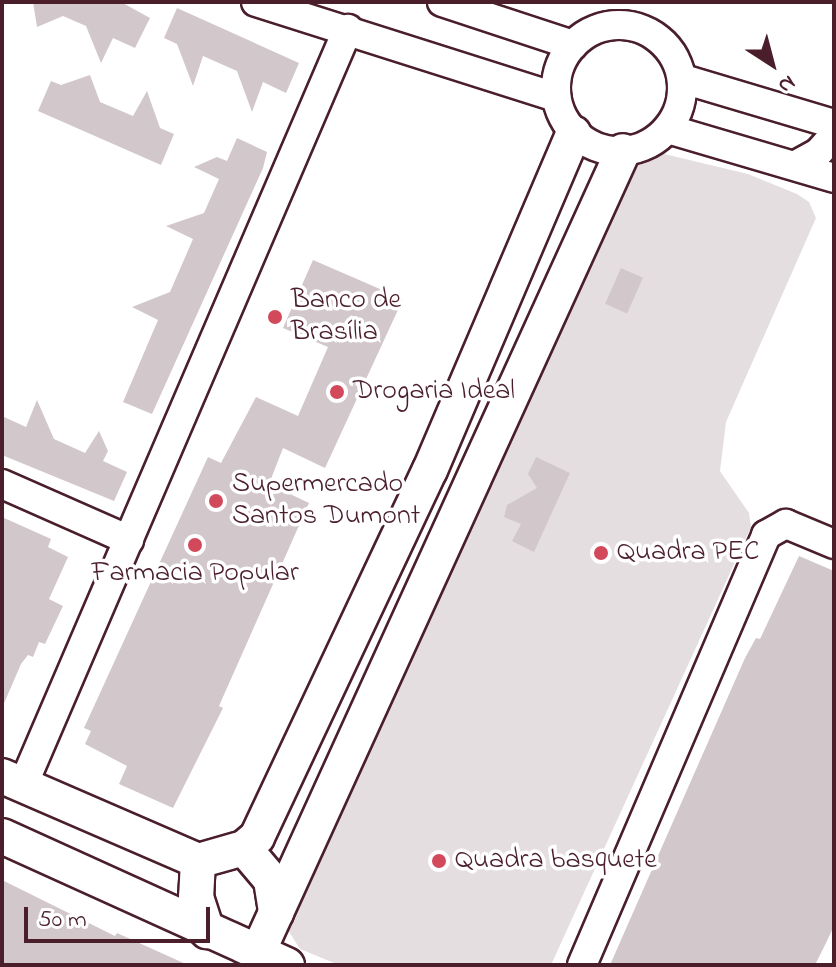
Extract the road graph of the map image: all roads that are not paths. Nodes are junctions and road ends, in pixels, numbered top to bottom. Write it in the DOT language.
graph roads {
  1 [pos="256,2"];
  2 [pos="442,2"];
  3 [pos="348,29"];
  4 [pos="573,45"];
  5 [pos="683,79"];
  6 [pos="556,97"];
  7 [pos="834,124"];
  8 [pos="668,129"];
  9 [pos="574,133"];
  10 [pos="834,135"];
  11 [pos="623,151"];
  12 [pos="796,165"];
  13 [pos="834,178"];
  14 [pos="430,470"];
  15 [pos="2,484"];
  16 [pos="472,486"];
  17 [pos="129,540"];
  18 [pos="834,544"];
  19 [pos="12,780"];
  20 [pos="2,836"];
  21 [pos="244,848"];
  22 [pos="198,861"];
  23 [pos="276,913"];
  24 [pos="207,931"];
  25 [pos="272,959"];
  26 [pos="582,965"];
  1 -- 3 [label="street"];
  2 -- 4 [label="street"];
  3 -- 6 [label="street"];
  3 -- 17 [label="street"];
  4 -- 5 [label="street"];
  4 -- 6 [label="street"];
  5 -- 7 [label="street"];
  5 -- 8 [label="street"];
  6 -- 9 [label="street"];
  8 -- 11 [label="street"];
  8 -- 12 [label="street"];
  9 -- 11 [label="street"];
  9 -- 14 [label="street"];
  10 -- 12 [label="street"];
  11 -- 16 [label="street"];
  12 -- 13 [label="street"];
  14 -- 16 [label="street"];
  14 -- 21 [label="street"];
  15 -- 17 [label="street"];
  16 -- 23 [label="street"];
  17 -- 19 [label="street"];
  18 -- 26 [label="street"];
  19 -- 22 [label="street"];
  20 -- 24 [label="street"];
  21 -- 22 [label="street"];
  21 -- 23 [label="street"];
  22 -- 24 [label="street"];
  23 -- 25 [label="street"];
  24 -- 25 [label="street"];
}
